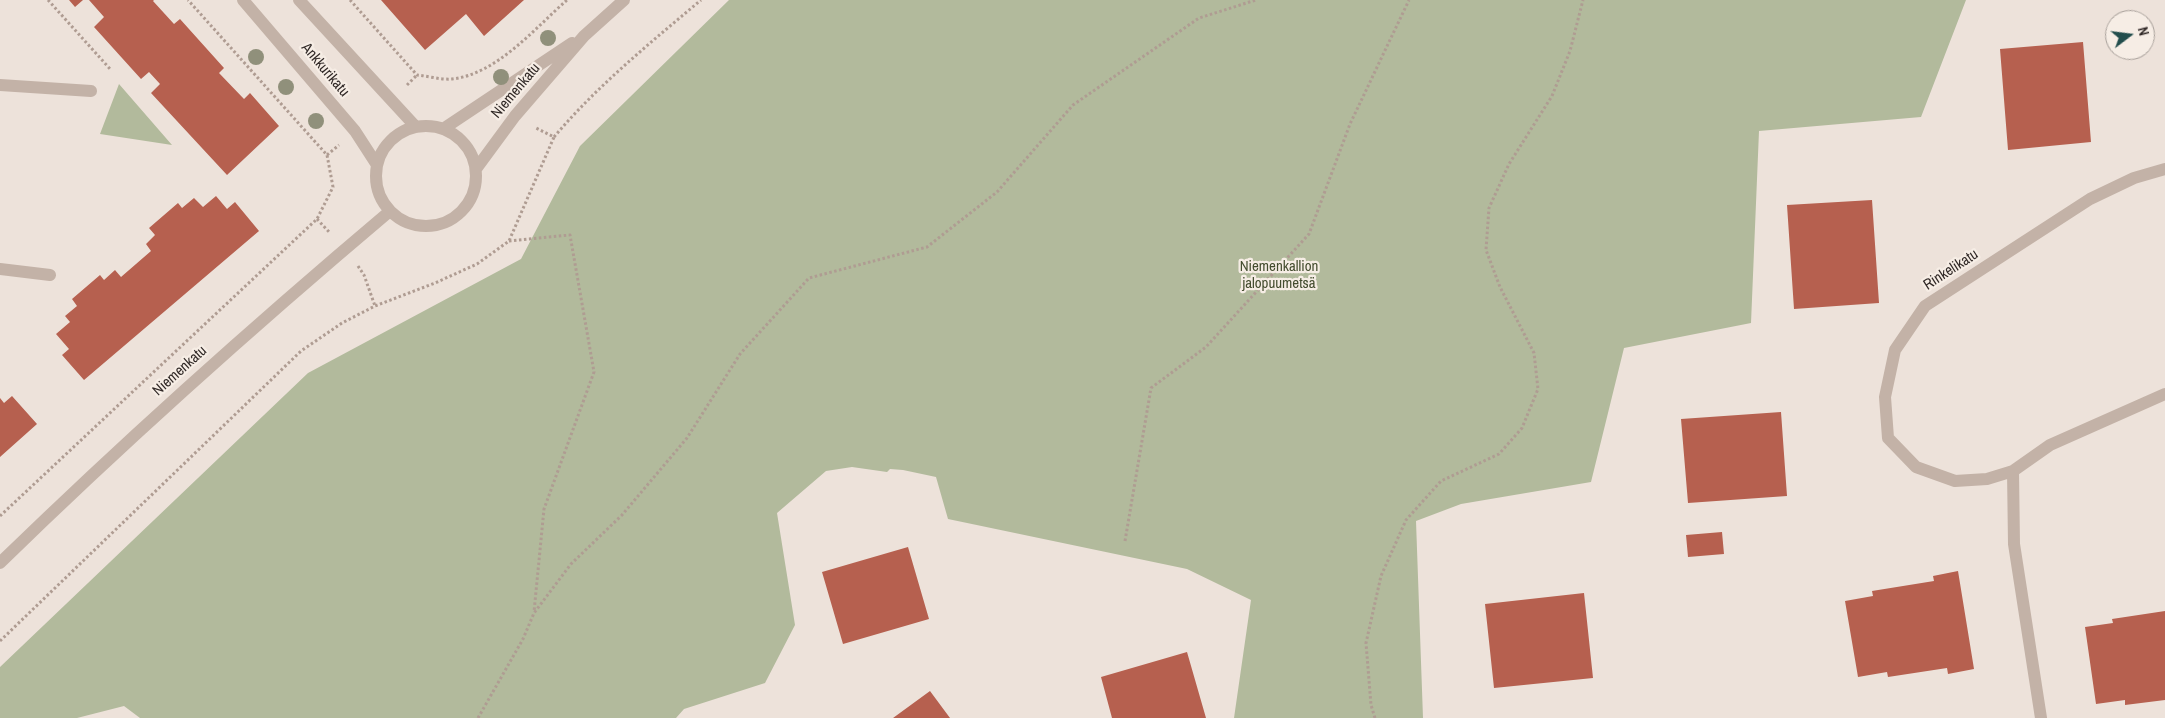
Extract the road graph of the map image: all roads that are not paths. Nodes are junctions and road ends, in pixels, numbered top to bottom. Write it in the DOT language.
graph roads {
  1 [pos="244,0"];
  2 [pos="299,0"];
  3 [pos="624,0"];
  4 [pos="584,36"];
  5 [pos="0,85"];
  6 [pos="91,91"];
  7 [pos="416,127"];
  8 [pos="442,129"];
  9 [pos="377,165"];
  10 [pos="476,169"];
  11 [pos="2165,170"];
  12 [pos="390,211"];
  13 [pos="0,269"];
  14 [pos="50,275"];
  15 [pos="2165,394"];
  16 [pos="2013,471"];
  17 [pos="0,563"];
  18 [pos="2041,718"];
  1 -- 9 [label="street, Ankkurikatu"];
  2 -- 7 [label="street, Ankkurikatu"];
  3 -- 4 [label="street, Niemenkatu"];
  4 -- 8 [label="street, Niemenkatu"];
  4 -- 10 [label="street, Niemenkatu"];
  5 -- 6 [label="street"];
  7 -- 8 [label="street"];
  7 -- 9 [label="street"];
  8 -- 10 [label="street"];
  9 -- 12 [label="street"];
  10 -- 12 [label="street"];
  11 -- 16 [label="street, Rinkelikatu"];
  12 -- 17 [label="street, Niemenkatu"];
  13 -- 14 [label="street"];
  15 -- 16 [label="street, Rinkelikatu"];
  16 -- 18 [label="street"];
}
